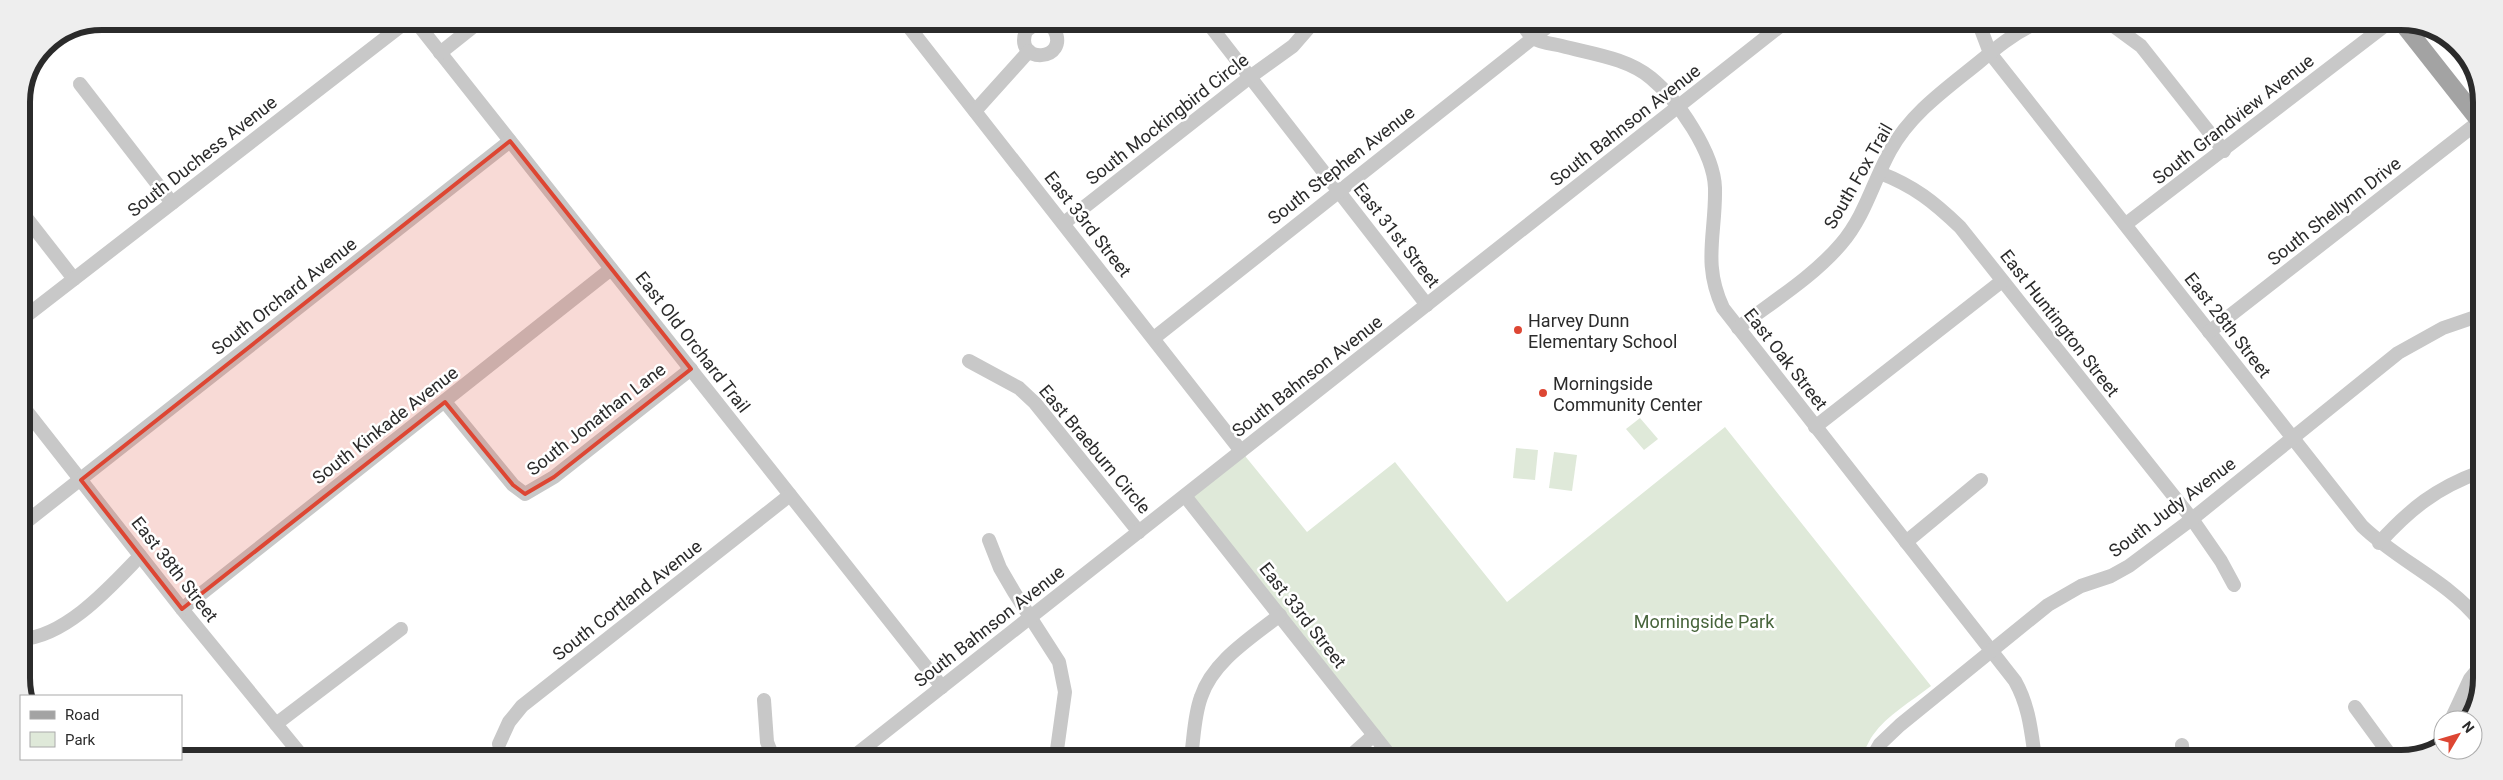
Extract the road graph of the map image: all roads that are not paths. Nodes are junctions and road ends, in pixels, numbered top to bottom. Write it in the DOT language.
graph roads {
  1 [pos="396,30"];
  2 [pos="422,30"];
  3 [pos="469,30"];
  4 [pos="911,30"];
  5 [pos="1027,30"];
  6 [pos="1054,30"];
  7 [pos="1213,30"];
  8 [pos="1307,30"];
  9 [pos="1527,30"];
  10 [pos="1543,30"];
  11 [pos="1775,30"];
  12 [pos="1981,30"];
  13 [pos="2020,30"];
  14 [pos="2119,30"];
  15 [pos="2378,30"];
  16 [pos="2408,31"];
  17 [pos="1533,38"];
  18 [pos="1029,51"];
  19 [pos="440,53"];
  20 [pos="1990,53"];
  21 [pos="1250,77"];
  22 [pos="80,84"];
  23 [pos="1677,107"];
  24 [pos="975,111"];
  25 [pos="2473,111"];
  26 [pos="2473,127"];
  27 [pos="510,141"];
  28 [pos="2224,150"];
  29 [pos="1880,173"];
  30 [pos="1339,190"];
  31 [pos="172,203"];
  32 [pos="30,223"];
  33 [pos="1064,223"];
  34 [pos="2126,224"];
  35 [pos="612,269"];
  36 [pos="74,279"];
  37 [pos="2002,281"];
  38 [pos="1427,305"];
  39 [pos="30,313"];
  40 [pos="2473,318"];
  41 [pos="1738,328"];
  42 [pos="2210,332"];
  43 [pos="1154,338"];
  44 [pos="970,362"];
  45 [pos="691,369"];
  46 [pos="445,402"];
  47 [pos="30,415"];
  48 [pos="1815,428"];
  49 [pos="2291,438"];
  50 [pos="1241,451"];
  51 [pos="2473,475"];
  52 [pos="81,480"];
  53 [pos="1981,480"];
  54 [pos="790,495"];
  55 [pos="1185,496"];
  56 [pos="30,519"];
  57 [pos="2192,519"];
  58 [pos="1139,532"];
  59 [pos="989,540"];
  60 [pos="1906,542"];
  61 [pos="2379,543"];
  62 [pos="140,556"];
  63 [pos="2234,585"];
  64 [pos="182,609"];
  65 [pos="2473,612"];
  66 [pos="1280,615"];
  67 [pos="1030,617"];
  68 [pos="401,629"];
  69 [pos="30,638"];
  70 [pos="1992,652"];
  71 [pos="2473,675"];
  72 [pos="942,686"];
  73 [pos="764,700"];
  74 [pos="2354,707"];
  75 [pos="2456,710"];
  76 [pos="276,724"];
  77 [pos="1374,735"];
  78 [pos="499,744"];
  79 [pos="297,750"];
  80 [pos="770,750"];
  81 [pos="862,750"];
  82 [pos="1057,750"];
  83 [pos="1192,750"];
  84 [pos="1358,750"];
  85 [pos="1386,750"];
  86 [pos="1877,750"];
  87 [pos="2034,750"];
  88 [pos="2386,750"];
  1 -- 31 [label="street, South Duchess Avenue"];
  2 -- 19 [label="street, East Old Orchard Trail"];
  3 -- 19 [label="street"];
  4 -- 24 [label="street, East 33rd Street"];
  5 -- 18 [label="street"];
  6 -- 18 [label="street"];
  7 -- 21 [label="street, East 31st Street"];
  8 -- 21 [label="street, South Mockingbird Circle"];
  9 -- 17 [label="street"];
  10 -- 17 [label="street, South Stephen Avenue"];
  11 -- 23 [label="street, South Bahnson Avenue"];
  12 -- 20 [label="street, East 28th Street"];
  13 -- 20 [label="street, South Fox Trail"];
  14 -- 28 [label="street"];
  15 -- 28 [label="street, South Grandview Avenue"];
  16 -- 25 [label="main road"];
  17 -- 23 [label="street, East Oak Street"];
  17 -- 30 [label="street, South Stephen Avenue"];
  18 -- 24 [label="street"];
  19 -- 27 [label="street, East Old Orchard Trail"];
  20 -- 29 [label="street, South Fox Trail"];
  20 -- 34 [label="street, East 28th Street"];
  21 -- 30 [label="street, East 31st Street"];
  21 -- 33 [label="street, South Mockingbird Circle"];
  22 -- 31 [label="street"];
  23 -- 38 [label="street, South Bahnson Avenue"];
  23 -- 41 [label="street, East Oak Street"];
  24 -- 33 [label="street, East 33rd Street"];
  26 -- 42 [label="street, South Shellynn Drive"];
  27 -- 35 [label="street, East Old Orchard Trail"];
  27 -- 52 [label="street, South Orchard Avenue"];
  28 -- 34 [label="street, South Grandview Avenue"];
  29 -- 37 [label="street, East Huntington Street"];
  29 -- 41 [label="street, South Fox Trail"];
  30 -- 38 [label="street, East 31st Street"];
  30 -- 43 [label="street, South Stephen Avenue"];
  31 -- 36 [label="street, South Duchess Avenue"];
  32 -- 36 [label="street"];
  33 -- 43 [label="street, East 33rd Street"];
  34 -- 42 [label="street, East 28th Street"];
  35 -- 45 [label="street, East Old Orchard Trail"];
  35 -- 46 [label="street, South Kinkade Avenue"];
  36 -- 39 [label="street, South Duchess Avenue"];
  37 -- 48 [label="street"];
  37 -- 57 [label="street, East Huntington Street"];
  38 -- 50 [label="street, South Bahnson Avenue"];
  40 -- 49 [label="street, South Judy Avenue"];
  41 -- 48 [label="street, East Oak Street"];
  42 -- 49 [label="street, East 28th Street"];
  43 -- 50 [label="street, East 33rd Street"];
  44 -- 58 [label="street, East Braeburn Circle"];
  45 -- 46 [label="street, South Jonathan Lane"];
  45 -- 54 [label="street, East Old Orchard Trail"];
  46 -- 64 [label="street, South Kinkade Avenue"];
  47 -- 52 [label="street, East 38th Street"];
  48 -- 60 [label="street, East Oak Street"];
  49 -- 57 [label="street, South Judy Avenue"];
  49 -- 61 [label="street, East 28th Street"];
  50 -- 55 [label="street, South Bahnson Avenue"];
  51 -- 61 [label="street"];
  52 -- 56 [label="street, South Orchard Avenue"];
  52 -- 62 [label="street, East 38th Street"];
  53 -- 60 [label="street"];
  54 -- 72 [label="street, East Old Orchard Trail"];
  54 -- 78 [label="street, South Cortland Avenue"];
  55 -- 58 [label="street, South Bahnson Avenue"];
  55 -- 66 [label="street, East 33rd Street"];
  57 -- 63 [label="street, East Huntington Street"];
  57 -- 70 [label="street, South Judy Avenue"];
  58 -- 67 [label="street, South Bahnson Avenue"];
  59 -- 67 [label="street"];
  60 -- 70 [label="street, East Oak Street"];
  61 -- 65 [label="street, East 28th Street"];
  62 -- 64 [label="street, East 38th Street"];
  62 -- 69 [label="street"];
  64 -- 76 [label="street, East 38th Street"];
  66 -- 77 [label="street, East 33rd Street"];
  66 -- 83 [label="street"];
  67 -- 72 [label="street, South Bahnson Avenue"];
  67 -- 82 [label="street"];
  68 -- 76 [label="street"];
  70 -- 86 [label="street, South Judy Avenue"];
  70 -- 87 [label="street, East Oak Street"];
  71 -- 75 [label="street"];
  72 -- 81 [label="street, South Bahnson Avenue"];
  73 -- 80 [label="street"];
  74 -- 88 [label="street"];
  76 -- 79 [label="street, East 38th Street"];
  77 -- 84 [label="street"];
  77 -- 85 [label="street, East 33rd Street"];
}
